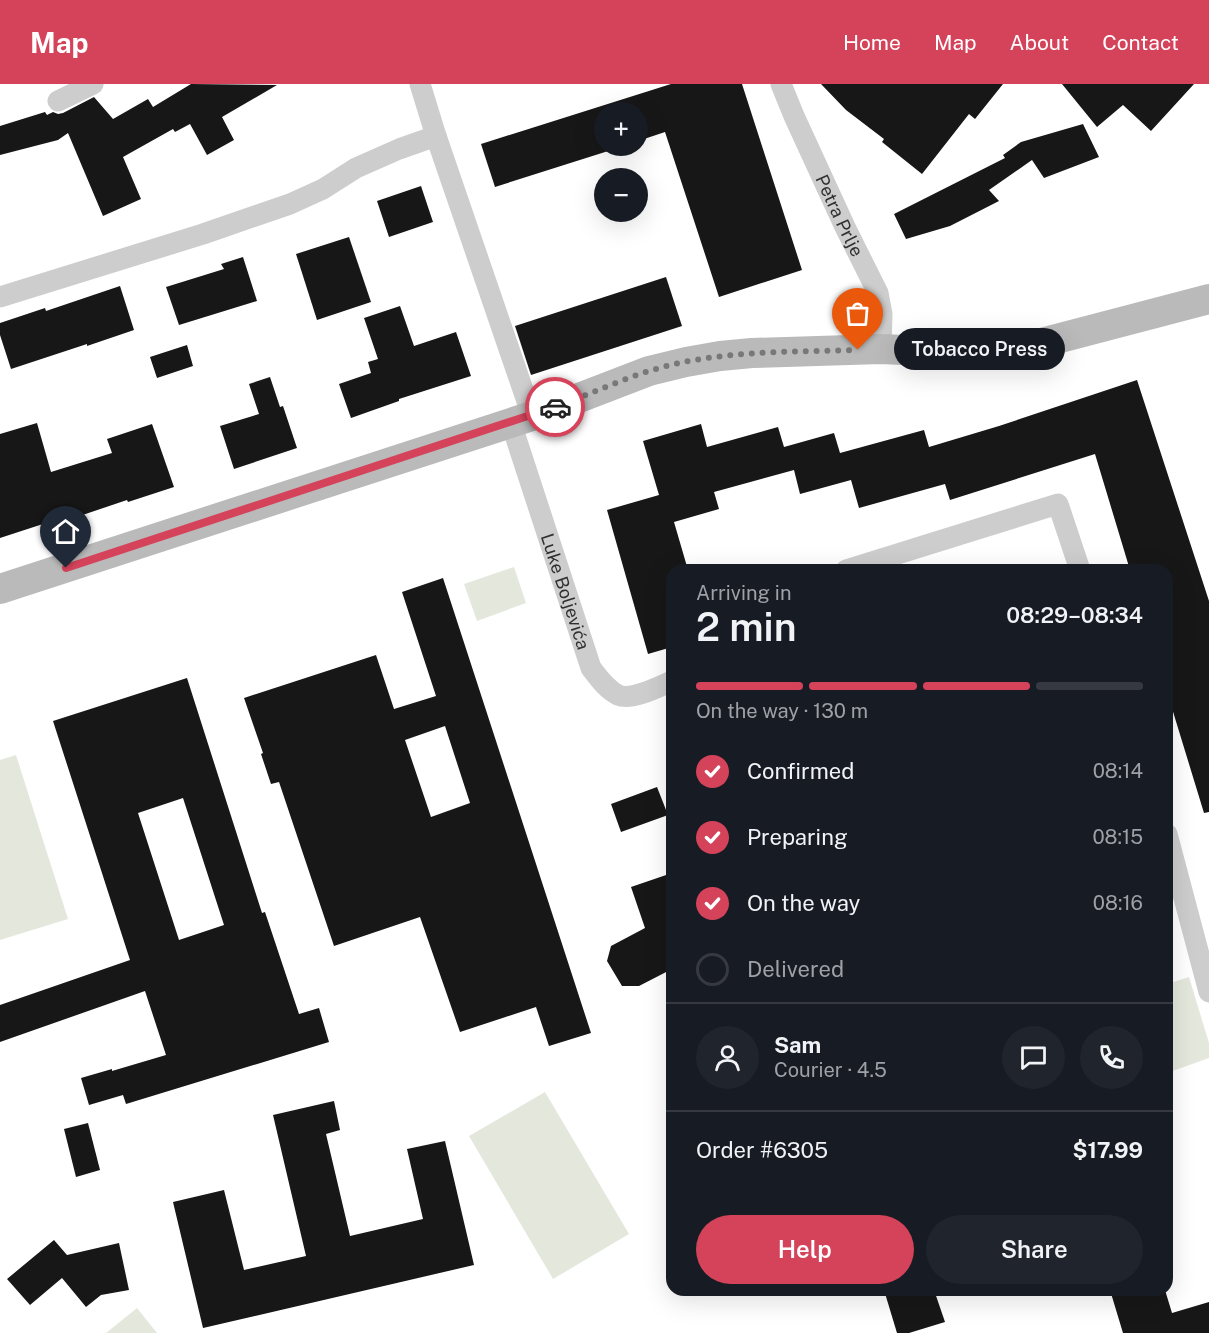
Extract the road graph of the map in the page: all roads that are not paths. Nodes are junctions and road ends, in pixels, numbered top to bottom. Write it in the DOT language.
graph roads {
  1 [pos="93,84"];
  2 [pos="420,84"];
  3 [pos="781,84"];
  4 [pos="58,101"];
  5 [pos="436,136"];
  6 [pos="0,297"];
  7 [pos="1209,299"];
  8 [pos="881,349"];
  9 [pos="521,419"];
  10 [pos="865,564"];
  11 [pos="1078,564"];
  12 [pos="0,590"];
  13 [pos="666,684"];
  14 [pos="1173,857"];
  15 [pos="1209,992"];
  1 -- 4 [label="street"];
  2 -- 5 [label="street, Luke Boljevića"];
  3 -- 8 [label="street, Petra Prlje"];
  5 -- 6 [label="street"];
  5 -- 9 [label="street, Luke Boljevića"];
  7 -- 8 [label="street"];
  8 -- 9 [label="street"];
  9 -- 12 [label="street"];
  9 -- 13 [label="street, Luke Boljevića"];
  10 -- 11 [label="street"];
  14 -- 15 [label="street"];
}
